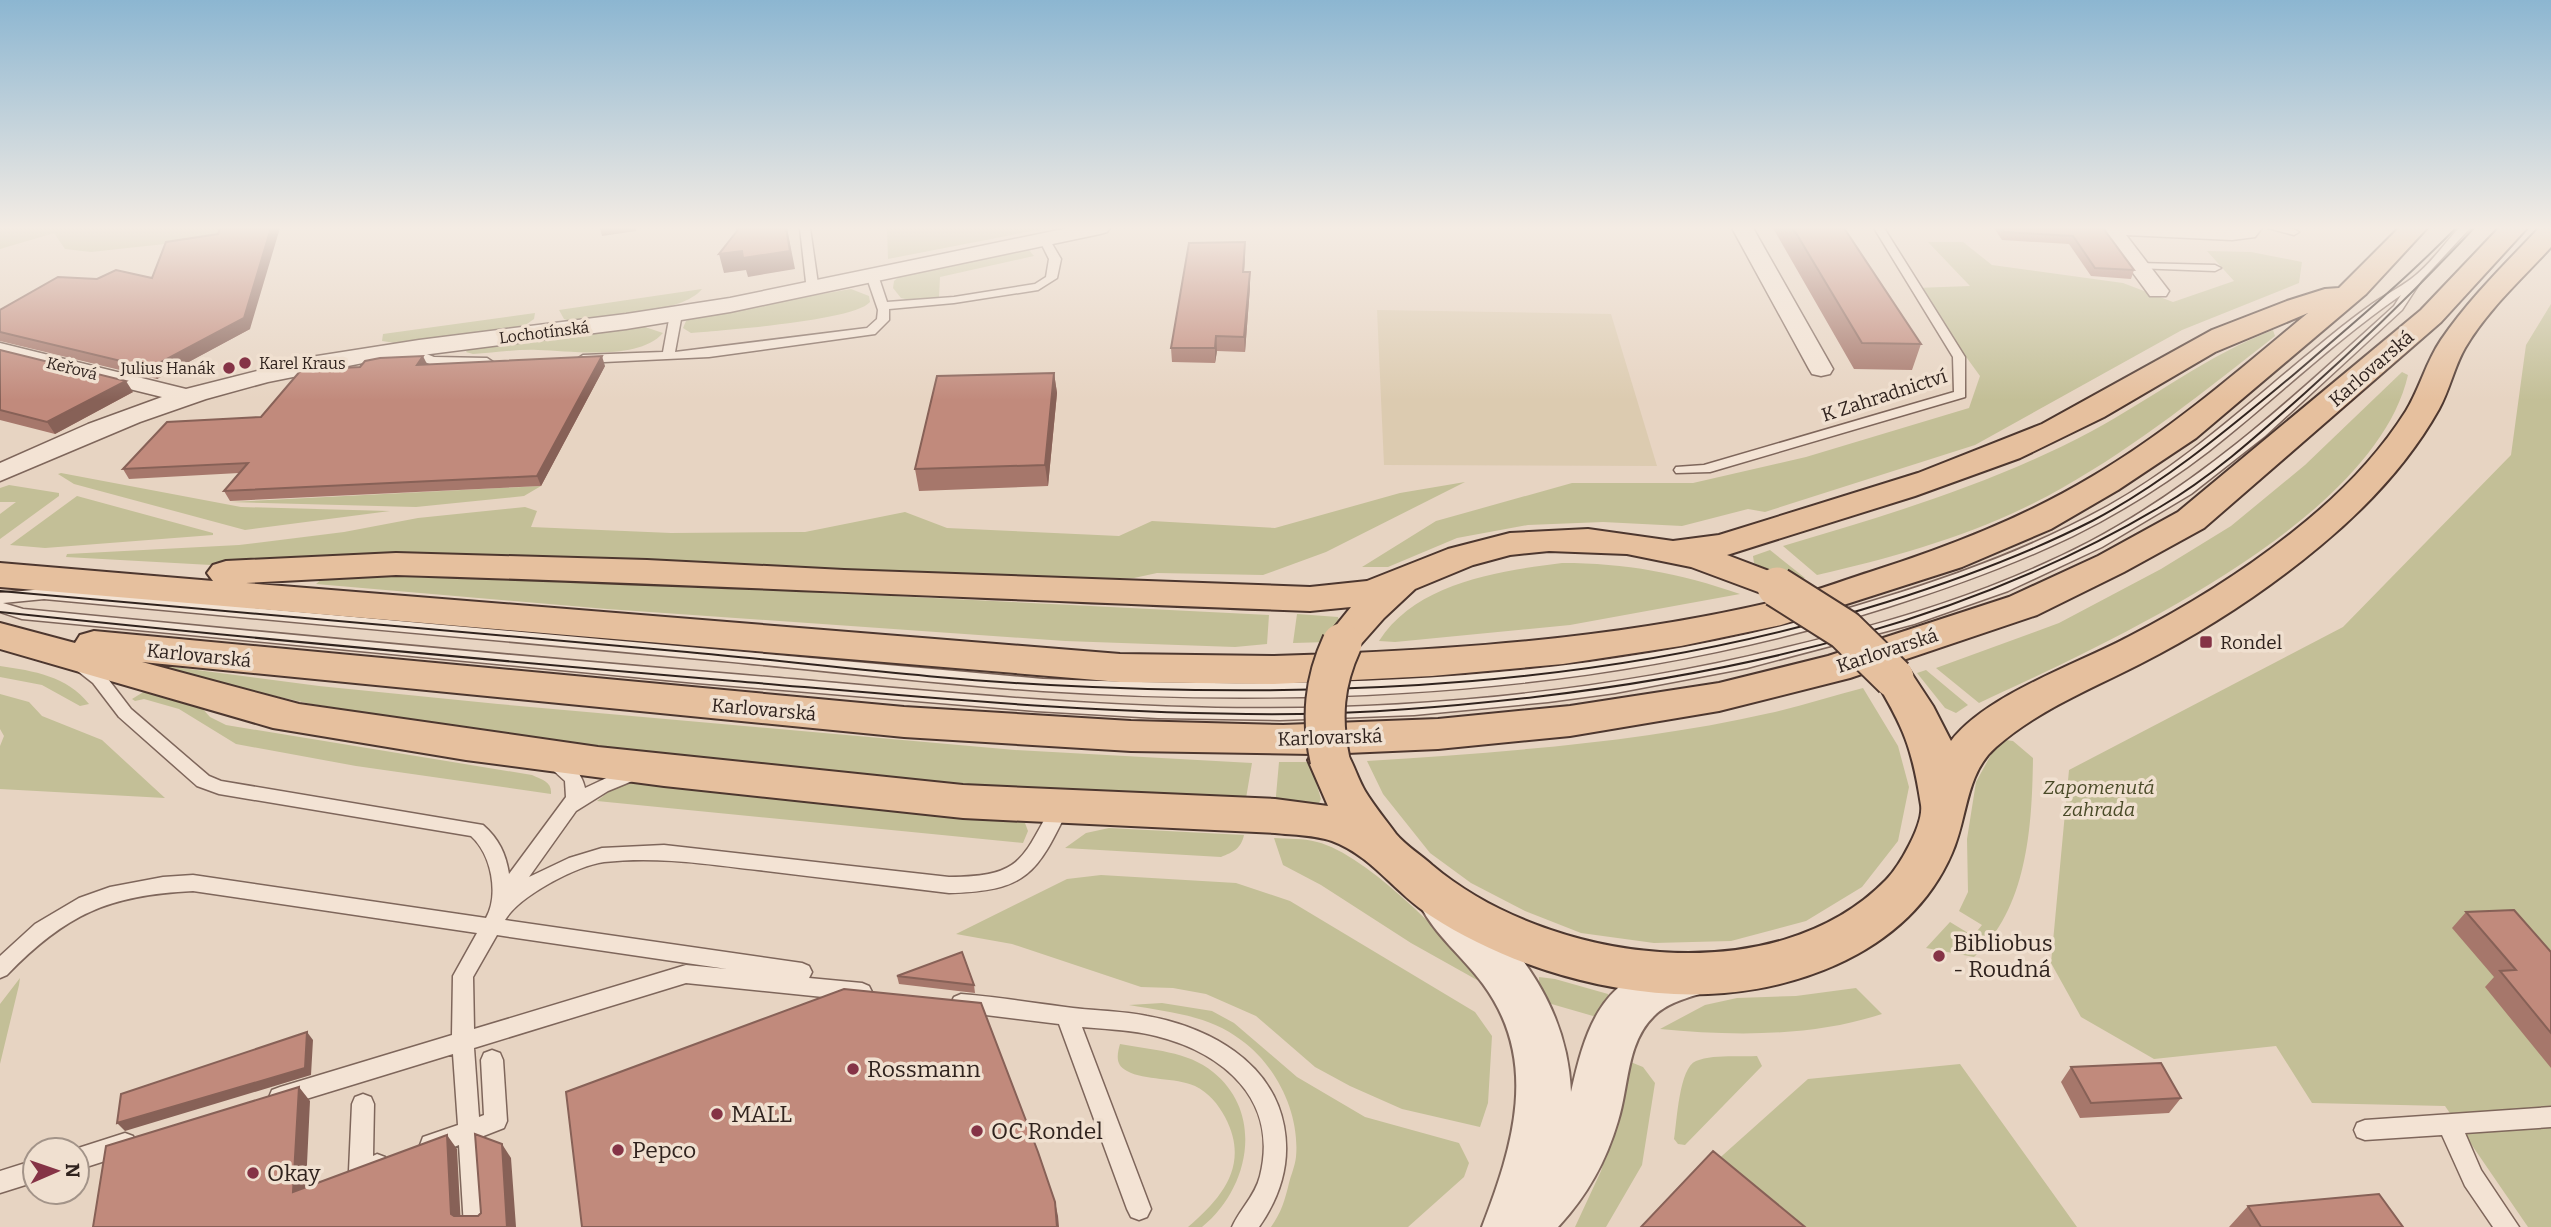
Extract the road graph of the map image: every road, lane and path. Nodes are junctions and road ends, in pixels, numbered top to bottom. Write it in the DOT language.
graph roads {
  1 [pos="812,285"];
  2 [pos="839,285"];
  3 [pos="875,285"];
  4 [pos="1041,285"];
  5 [pos="1774,285"];
  6 [pos="1915,285"];
  7 [pos="2154,285"];
  8 [pos="2359,285"];
  9 [pos="2407,285"];
  10 [pos="2413,285"];
  11 [pos="2460,285"];
  12 [pos="2501,285"];
  13 [pos="2356,288"];
  14 [pos="813,291"];
  15 [pos="2158,291"];
  16 [pos="882,306"];
  17 [pos="676,314"];
  18 [pos="0,350"];
  19 [pos="407,350"];
  20 [pos="668,356"];
  21 [pos="564,360"];
  22 [pos="500,362"];
  23 [pos="1821,369"];
  24 [pos="183,398"];
  25 [pos="1681,470"];
  26 [pos="0,473"];
  27 [pos="1650,546"];
  28 [pos="1430,568"];
  29 [pos="0,575"];
  30 [pos="70,580"];
  31 [pos="0,598"];
  32 [pos="0,607"];
  33 [pos="0,636"];
  34 [pos="59,651"];
  35 [pos="536,755"];
  36 [pos="663,768"];
  37 [pos="570,806"];
  38 [pos="1060,807"];
  39 [pos="1939,820"];
  40 [pos="1389,856"];
  41 [pos="1430,891"];
  42 [pos="503,906"];
  43 [pos="483,926"];
  44 [pos="0,969"];
  45 [pos="802,972"];
  46 [pos="1708,972"];
  47 [pos="888,995"];
  48 [pos="940,1000"];
  49 [pos="1067,1016"];
  50 [pos="463,1042"];
  51 [pos="492,1060"];
  52 [pos="260,1103"];
  53 [pos="362,1104"];
  54 [pos="2551,1117"];
  55 [pos="2449,1124"];
  56 [pos="2365,1130"];
  57 [pos="147,1137"];
  58 [pos="91,1155"];
  59 [pos="21,1175"];
  60 [pos="0,1182"];
  61 [pos="1139,1209"];
  62 [pos="476,1227"];
  63 [pos="1244,1227"];
  64 [pos="1511,1227"];
  65 [pos="1518,1227"];
  66 [pos="2507,1227"];
  1 -- 14 [label="lane"];
  2 -- 14 [label="street, Lochotínská"];
  3 -- 16 [label="lane"];
  4 -- 16 [label="lane"];
  5 -- 23 [label="street"];
  6 -- 25 [label="lane, K Zahradnictví"];
  7 -- 15 [label="street"];
  8 -- 13 [label="main road"];
  9 -- 31 [label="lane, Karlovarská"];
  10 -- 32 [label="lane, Karlovarská"];
  11 -- 33 [label="main road, Karlovarská"];
  12 -- 39 [label="main road"];
  13 -- 27 [label="main road"];
  13 -- 30 [label="main road"];
  14 -- 17 [label="street, Lochotínská"];
  16 -- 20 [label="lane"];
  17 -- 19 [label="street, Lochotínská"];
  17 -- 20 [label="lane"];
  18 -- 24 [label="street, Keřová"];
  19 -- 22 [label="lane"];
  19 -- 24 [label="street, Lochotínská"];
  20 -- 21 [label="lane"];
  24 -- 26 [label="street, Lochotínská"];
  27 -- 28 [label="main road"];
  27 -- 39 [label="main road, bridge"];
  28 -- 30 [label="main road"];
  28 -- 40 [label="main road, bridge"];
  29 -- 30 [label="main road"];
  33 -- 34 [label="main road"];
  34 -- 35 [label="main road"];
  34 -- 42 [label="lane"];
  35 -- 36 [label="main road"];
  35 -- 37 [label="lane"];
  36 -- 37 [label="lane"];
  36 -- 38 [label="main road"];
  37 -- 43 [label="lane"];
  38 -- 40 [label="main road"];
  38 -- 42 [label="lane"];
  39 -- 46 [label="main road"];
  40 -- 41 [label="main road"];
  41 -- 46 [label="main road"];
  41 -- 64 [label="street"];
  42 -- 50 [label="lane"];
  43 -- 44 [label="lane"];
  43 -- 45 [label="lane"];
  46 -- 65 [label="street"];
  47 -- 50 [label="lane"];
  48 -- 49 [label="lane"];
  49 -- 61 [label="lane"];
  49 -- 63 [label="lane"];
  50 -- 52 [label="lane"];
  50 -- 62 [label="lane"];
  51 -- 53 [label="lane"];
  54 -- 55 [label="lane"];
  55 -- 56 [label="lane"];
  55 -- 66 [label="lane"];
  57 -- 58 [label="lane"];
  59 -- 60 [label="lane"];
}
